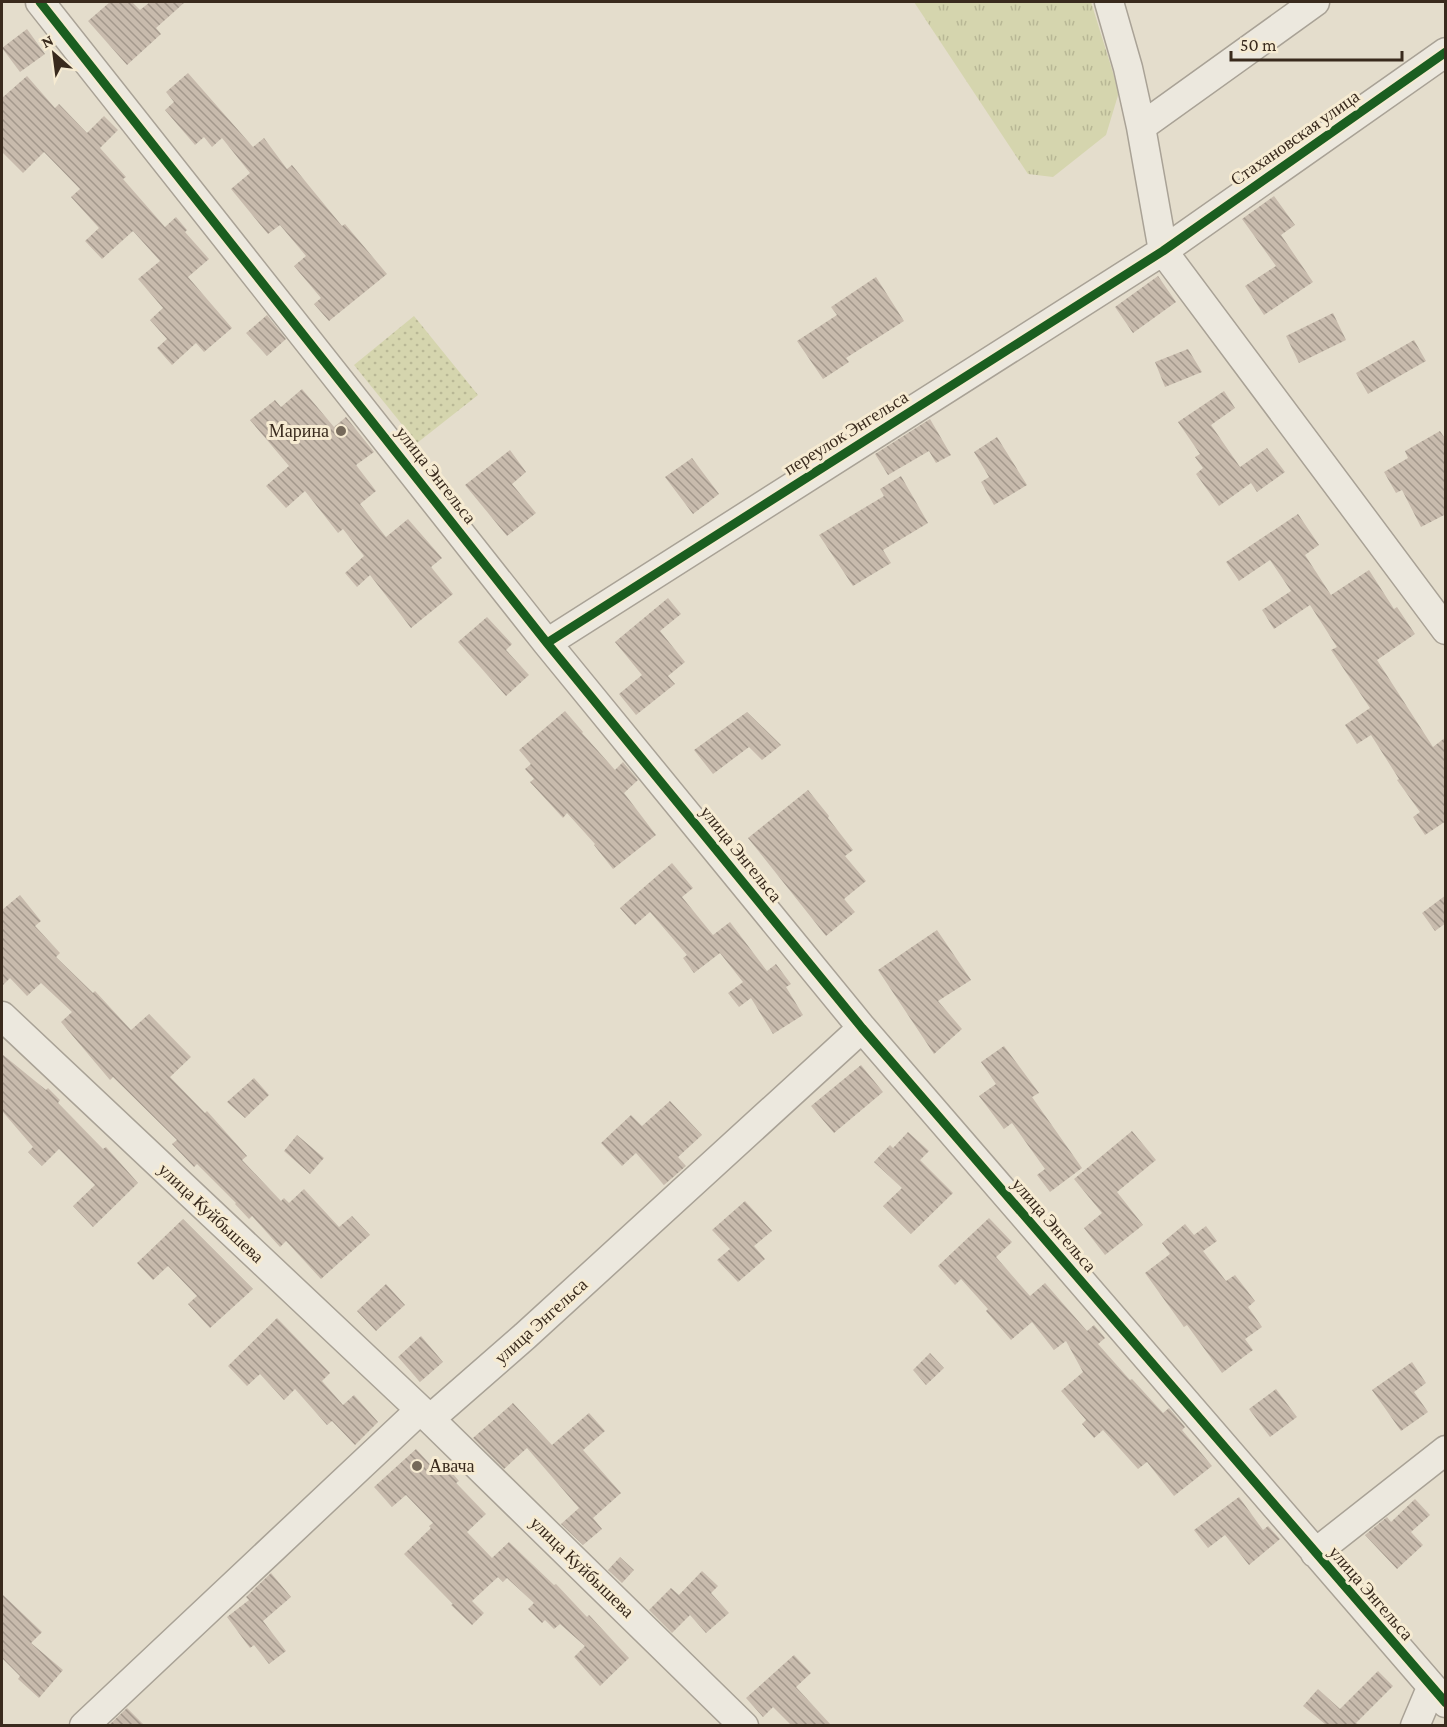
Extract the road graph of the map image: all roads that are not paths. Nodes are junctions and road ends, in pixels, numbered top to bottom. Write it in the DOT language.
graph roads {
  1 [pos="40,2"];
  2 [pos="1109,2"];
  3 [pos="1315,2"];
  4 [pos="1446,52"];
  5 [pos="1141,127"];
  6 [pos="1162,251"];
  7 [pos="1446,630"];
  8 [pos="547,643"];
  9 [pos="2,1016"];
  10 [pos="862,1028"];
  11 [pos="425,1414"];
  12 [pos="1446,1450"];
  13 [pos="1315,1553"];
  14 [pos="1438,1695"];
  15 [pos="84,1725"];
  16 [pos="744,1725"];
  17 [pos="1415,1725"];
  1 -- 8 [label="street, улица Энгельса"];
  2 -- 5 [label="street"];
  3 -- 5 [label="street"];
  4 -- 6 [label="street, Стахановская улица"];
  5 -- 6 [label="street"];
  6 -- 7 [label="street"];
  6 -- 8 [label="street, переулок Энгельса"];
  8 -- 10 [label="street, улица Энгельса"];
  9 -- 11 [label="street, улица Куйбышева"];
  10 -- 11 [label="street, улица Энгельса"];
  10 -- 13 [label="street, улица Энгельса"];
  11 -- 15 [label="street"];
  11 -- 16 [label="street, улица Куйбышева"];
  12 -- 13 [label="street"];
  13 -- 14 [label="street, улица Энгельса"];
  14 -- 17 [label="street"];
}
